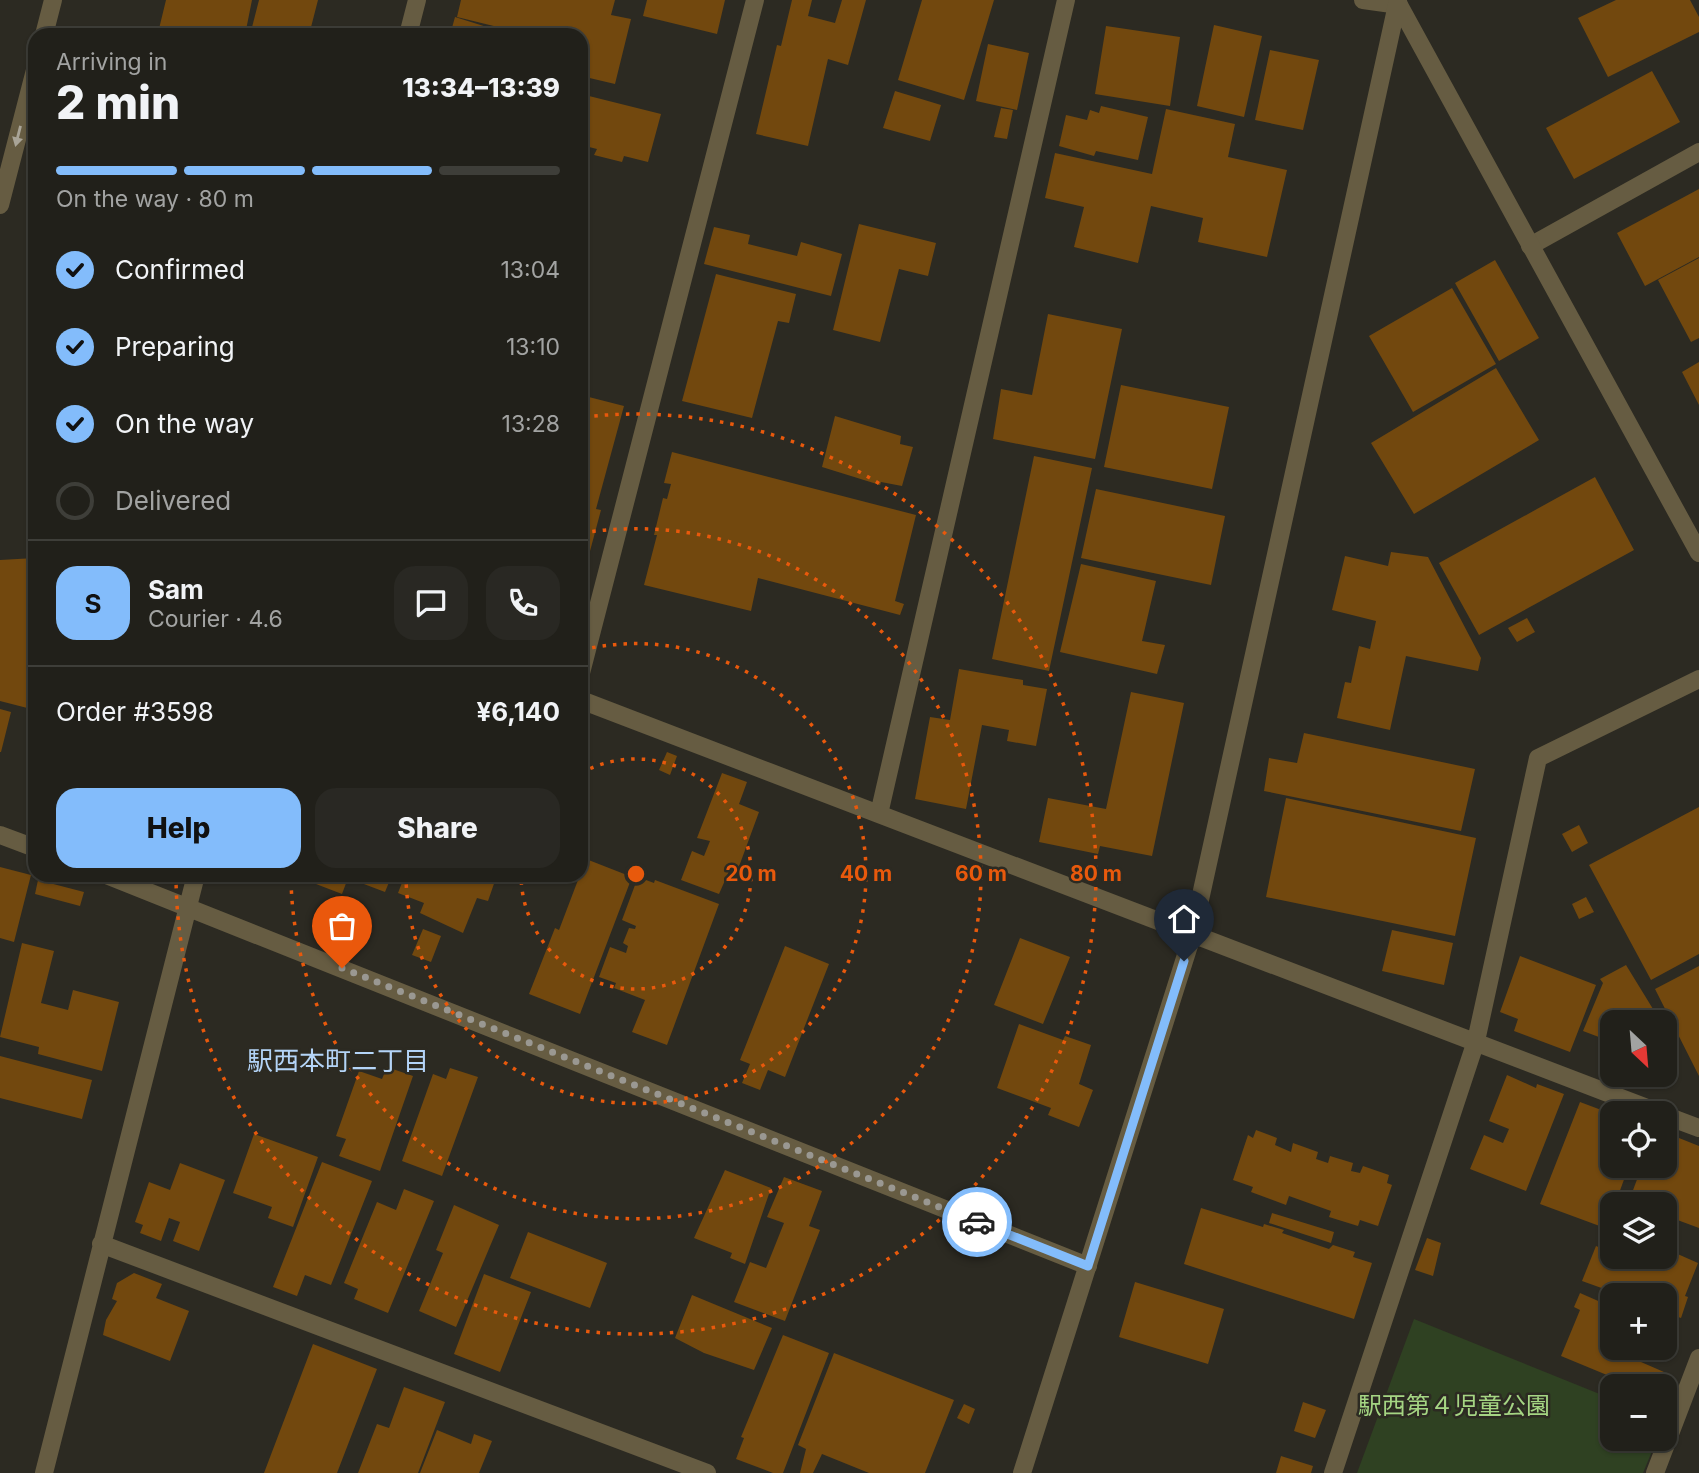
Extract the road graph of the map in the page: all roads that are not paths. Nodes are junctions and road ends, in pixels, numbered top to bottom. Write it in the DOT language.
graph roads {
  1 [pos="53,0"];
  2 [pos="417,0"];
  3 [pos="755,0"];
  4 [pos="1066,0"];
  5 [pos="1363,0"];
  6 [pos="1399,2"];
  7 [pos="46,28"];
  8 [pos="410,28"];
  9 [pos="28,97"];
  10 [pos="1699,152"];
  11 [pos="0,205"];
  12 [pos="1530,246"];
  13 [pos="1699,553"];
  14 [pos="588,646"];
  15 [pos="1699,679"];
  16 [pos="588,703"];
  17 [pos="878,814"];
  18 [pos="0,835"];
  19 [pos="28,845"];
  20 [pos="125,882"];
  21 [pos="194,882"];
  22 [pos="188,906"];
  23 [pos="1192,936"];
  24 [pos="1476,1041"];
  25 [pos="1629,1101"];
  26 [pos="1677,1120"];
  27 [pos="1699,1128"];
  28 [pos="101,1244"];
  29 [pos="1088,1266"];
  30 [pos="1699,1359"];
  31 [pos="44,1473"];
  32 [pos="707,1473"];
  33 [pos="1022,1473"];
  34 [pos="1333,1473"];
  35 [pos="1655,1473"];
  1 -- 7 [label="street"];
  2 -- 8 [label="street"];
  3 -- 14 [label="street"];
  4 -- 17 [label="street"];
  5 -- 6 [label="street"];
  6 -- 12 [label="street"];
  6 -- 23 [label="street"];
  9 -- 11 [label="street, one-way"];
  10 -- 12 [label="street"];
  12 -- 13 [label="street"];
  15 -- 24 [label="street"];
  16 -- 17 [label="street"];
  17 -- 23 [label="street"];
  18 -- 19 [label="street"];
  20 -- 22 [label="street"];
  21 -- 22 [label="street"];
  22 -- 28 [label="street"];
  22 -- 29 [label="street"];
  23 -- 24 [label="street"];
  23 -- 29 [label="street"];
  24 -- 25 [label="street"];
  24 -- 34 [label="street"];
  26 -- 27 [label="street"];
  28 -- 31 [label="street"];
  28 -- 32 [label="street"];
  29 -- 33 [label="street"];
  30 -- 35 [label="street"];
}
